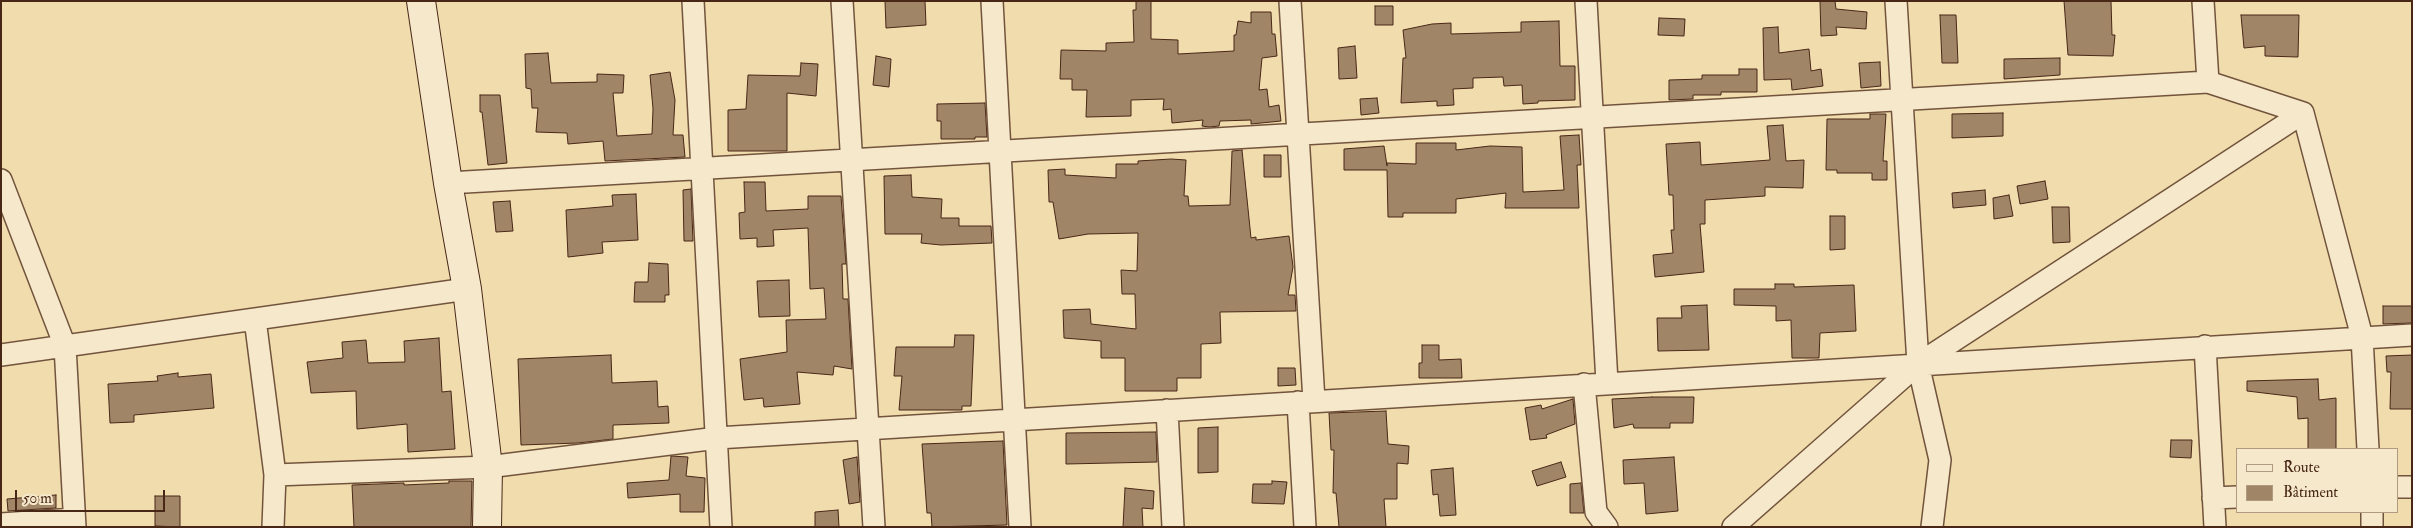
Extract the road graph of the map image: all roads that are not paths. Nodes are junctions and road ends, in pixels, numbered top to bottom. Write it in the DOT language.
graph roads {
  1 [pos="421,1"];
  2 [pos="693,1"];
  3 [pos="842,1"];
  4 [pos="992,1"];
  5 [pos="1290,1"];
  6 [pos="1586,1"];
  7 [pos="1896,1"];
  8 [pos="2204,1"];
  9 [pos="2208,82"];
  10 [pos="1902,99"];
  11 [pos="2303,113"];
  12 [pos="1592,117"];
  13 [pos="1298,134"];
  14 [pos="1000,151"];
  15 [pos="851,160"];
  16 [pos="702,168"];
  17 [pos="1,180"];
  18 [pos="448,183"];
  19 [pos="467,289"];
  20 [pos="254,319"];
  21 [pos="2412,334"];
  22 [pos="2362,338"];
  23 [pos="64,346"];
  24 [pos="2205,346"];
  25 [pos="1,355"];
  26 [pos="1918,364"];
  27 [pos="1606,383"];
  28 [pos="1584,384"];
  29 [pos="1306,402"];
  30 [pos="1167,410"];
  31 [pos="1014,420"];
  32 [pos="868,429"];
  33 [pos="717,438"];
  34 [pos="2368,448"];
  35 [pos="488,467"];
  36 [pos="274,475"];
  37 [pos="2412,486"];
  38 [pos="2398,487"];
  39 [pos="2236,496"];
  40 [pos="2213,498"];
  41 [pos="2372,513"];
  42 [pos="75,523"];
  43 [pos="1,524"];
  44 [pos="274,527"];
  45 [pos="487,527"];
  46 [pos="721,527"];
  47 [pos="874,527"];
  48 [pos="1020,527"];
  49 [pos="1173,527"];
  50 [pos="1306,527"];
  51 [pos="1607,527"];
  52 [pos="1733,527"];
  53 [pos="1932,527"];
  54 [pos="2215,527"];
  55 [pos="2372,527"];
  1 -- 18 [label="main road"];
  2 -- 16 [label="street"];
  3 -- 15 [label="street"];
  4 -- 14 [label="street"];
  5 -- 13 [label="street"];
  6 -- 12 [label="street"];
  7 -- 10 [label="street"];
  8 -- 9 [label="street"];
  9 -- 10 [label="street"];
  9 -- 11 [label="street"];
  10 -- 12 [label="street"];
  10 -- 26 [label="street"];
  11 -- 22 [label="street"];
  11 -- 26 [label="street"];
  12 -- 13 [label="street"];
  12 -- 27 [label="street"];
  13 -- 14 [label="street"];
  13 -- 29 [label="street"];
  14 -- 15 [label="street"];
  14 -- 31 [label="street"];
  15 -- 16 [label="street"];
  15 -- 32 [label="street"];
  16 -- 18 [label="street"];
  16 -- 33 [label="street"];
  17 -- 23 [label="street"];
  18 -- 19 [label="main road"];
  19 -- 20 [label="street"];
  19 -- 35 [label="main road"];
  20 -- 23 [label="street"];
  20 -- 36 [label="street"];
  21 -- 22 [label="street"];
  22 -- 24 [label="street"];
  22 -- 34 [label="street"];
  23 -- 25 [label="street"];
  23 -- 42 [label="street"];
  24 -- 26 [label="street"];
  24 -- 40 [label="street"];
  26 -- 27 [label="street"];
  26 -- 52 [label="street"];
  26 -- 53 [label="street"];
  27 -- 28 [label="street"];
  28 -- 29 [label="street"];
  28 -- 51 [label="street"];
  29 -- 30 [label="street"];
  29 -- 50 [label="street"];
  30 -- 31 [label="street"];
  30 -- 49 [label="street"];
  31 -- 32 [label="street"];
  31 -- 48 [label="street"];
  32 -- 33 [label="street"];
  32 -- 47 [label="street"];
  33 -- 35 [label="street"];
  33 -- 46 [label="street"];
  35 -- 36 [label="street"];
  35 -- 45 [label="main road"];
  36 -- 44 [label="street"];
  37 -- 38 [label="street"];
  39 -- 40 [label="street"];
  40 -- 54 [label="street"];
  41 -- 55 [label="street"];
  42 -- 43 [label="street"];
}
